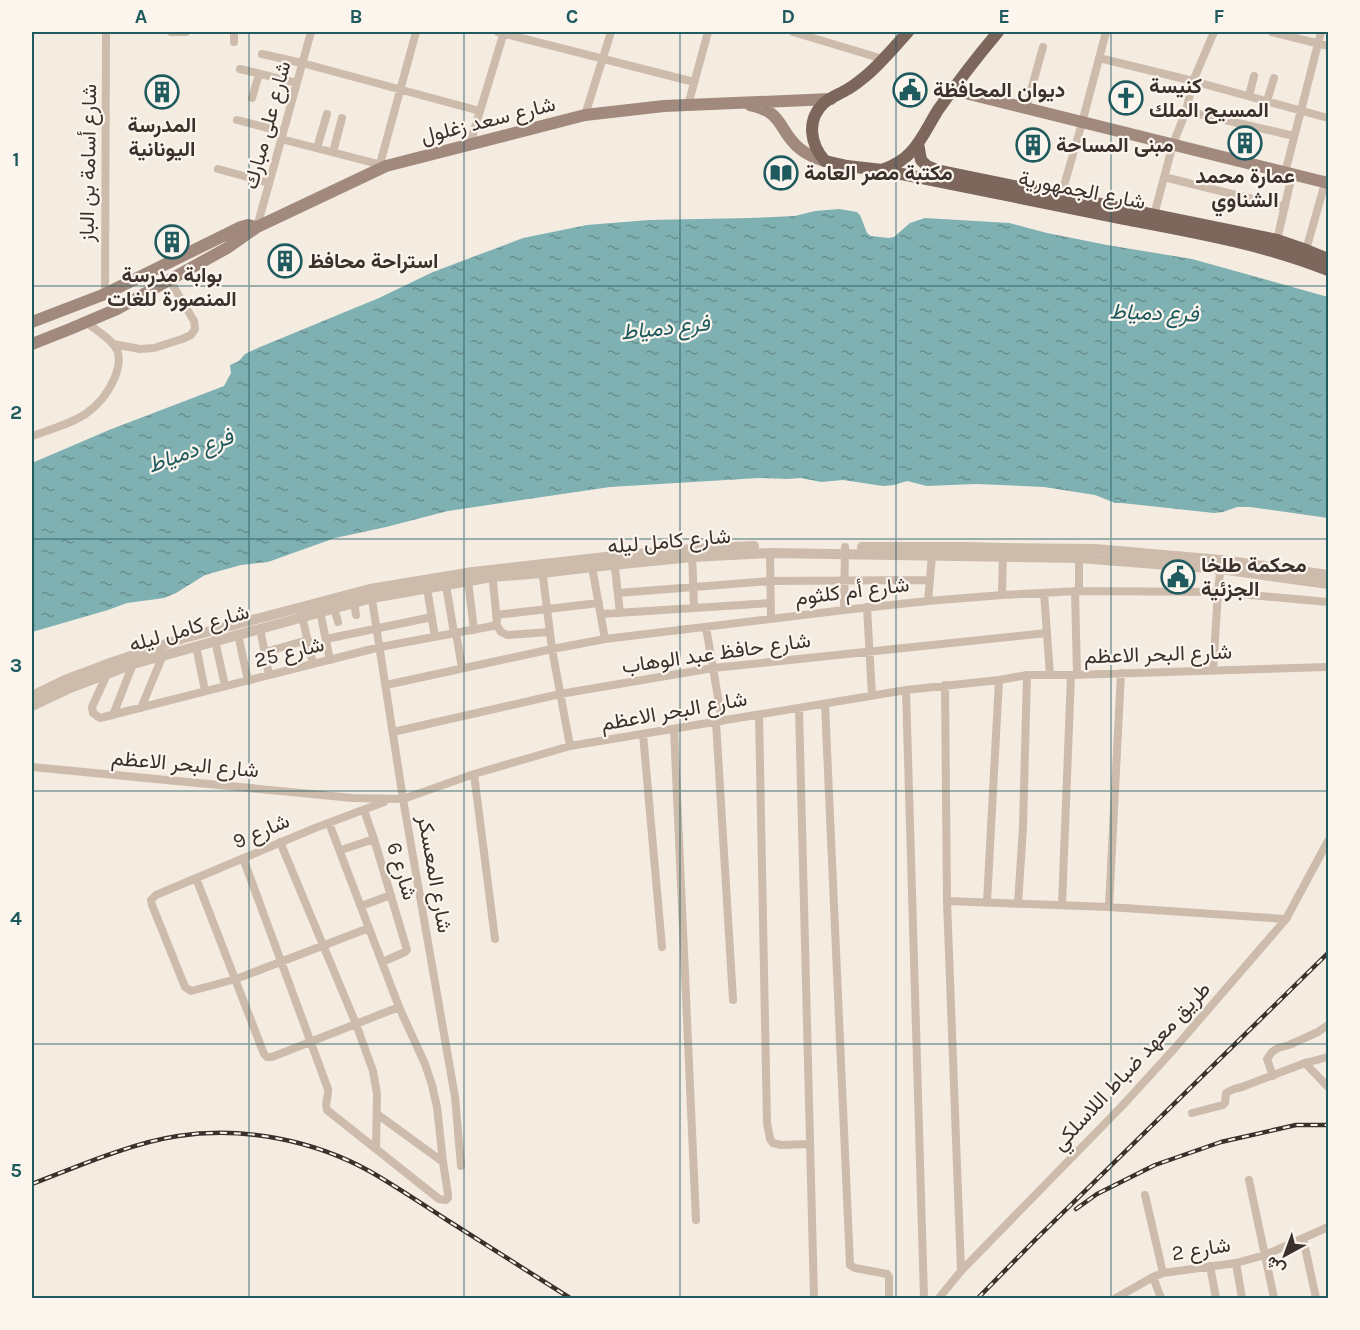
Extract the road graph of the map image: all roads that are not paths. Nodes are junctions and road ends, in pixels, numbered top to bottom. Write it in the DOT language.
graph roads {
  1 [pos="106,32"];
  2 [pos="186,32"];
  3 [pos="234,32"];
  4 [pos="311,32"];
  5 [pos="416,32"];
  6 [pos="502,32"];
  7 [pos="611,32"];
  8 [pos="708,32"];
  9 [pos="795,32"];
  10 [pos="908,32"];
  11 [pos="998,32"];
  12 [pos="1106,32"];
  13 [pos="1214,32"];
  14 [pos="1272,32"];
  15 [pos="1321,32"];
  16 [pos="169,34"];
  17 [pos="234,42"];
  18 [pos="1318,43"];
  19 [pos="1329,46"];
  20 [pos="1043,47"];
  21 [pos="262,54"];
  22 [pos="602,58"];
  23 [pos="1099,58"];
  24 [pos="883,59"];
  25 [pos="302,63"];
  26 [pos="240,69"];
  27 [pos="259,74"];
  28 [pos="1254,76"];
  29 [pos="1274,78"];
  30 [pos="1194,81"];
  31 [pos="694,82"];
  32 [pos="297,83"];
  33 [pos="401,90"];
  34 [pos="952,90"];
  35 [pos="1249,96"];
  36 [pos="252,98"];
  37 [pos="831,99"];
  38 [pos="787,100"];
  39 [pos="1267,101"];
  40 [pos="743,103"];
  41 [pos="688,105"];
  42 [pos="1026,108"];
  43 [pos="1301,110"];
  44 [pos="480,111"];
  45 [pos="1186,111"];
  46 [pos="327,114"];
  47 [pos="585,115"];
  48 [pos="342,118"];
  49 [pos="1329,118"];
  50 [pos="237,120"];
  51 [pos="780,123"];
  52 [pos="1082,123"];
  53 [pos="282,135"];
  54 [pos="1294,136"];
  55 [pos="918,143"];
  56 [pos="470,144"];
  57 [pos="1173,144"];
  58 [pos="317,148"];
  59 [pos="333,152"];
  60 [pos="825,161"];
  61 [pos="383,165"];
  62 [pos="218,169"];
  63 [pos="882,170"];
  64 [pos="1288,174"];
  65 [pos="1164,177"];
  66 [pos="269,183"];
  67 [pos="1327,183"];
  68 [pos="1061,196"];
  69 [pos="1286,207"];
  70 [pos="1154,215"];
  71 [pos="257,227"];
  72 [pos="1277,240"];
  73 [pos="1306,250"];
  74 [pos="1329,260"];
  75 [pos="1329,270"];
  76 [pos="169,279"];
  77 [pos="105,294"];
  78 [pos="32,322"];
  79 [pos="86,322"];
  80 [pos="32,344"];
  81 [pos="113,344"];
  82 [pos="32,436"];
  83 [pos="845,550"];
  84 [pos="1003,552"];
  85 [pos="692,553"];
  86 [pos="770,553"];
  87 [pos="932,556"];
  88 [pos="1079,558"];
  89 [pos="615,560"];
  90 [pos="1221,564"];
  91 [pos="592,567"];
  92 [pos="542,569"];
  93 [pos="492,573"];
  94 [pos="1329,575"];
  95 [pos="930,580"];
  96 [pos="468,581"];
  97 [pos="770,581"];
  98 [pos="844,581"];
  99 [pos="1329,584"];
  100 [pos="446,585"];
  101 [pos="693,587"];
  102 [pos="427,588"];
  103 [pos="1077,591"];
  104 [pos="1218,592"];
  105 [pos="371,593"];
  106 [pos="618,593"];
  107 [pos="1044,593"];
  108 [pos="1002,595"];
  109 [pos="928,601"];
  110 [pos="354,602"];
  111 [pos="1329,602"];
  112 [pos="598,603"];
  113 [pos="771,603"];
  114 [pos="867,607"];
  115 [pos="334,608"];
  116 [pos="694,608"];
  117 [pos="547,610"];
  118 [pos="844,610"];
  119 [pos="320,611"];
  120 [pos="620,613"];
  121 [pos="601,614"];
  122 [pos="356,615"];
  123 [pos="496,615"];
  124 [pos="302,616"];
  125 [pos="432,617"];
  126 [pos="771,619"];
  127 [pos="338,622"];
  128 [pos="496,624"];
  129 [pos="706,627"];
  130 [pos="260,628"];
  131 [pos="377,629"];
  132 [pos="474,630"];
  133 [pos="549,632"];
  134 [pos="455,633"];
  135 [pos="1047,633"];
  136 [pos="238,634"];
  137 [pos="435,637"];
  138 [pos="326,639"];
  139 [pos="605,639"];
  140 [pos="215,640"];
  141 [pos="308,640"];
  142 [pos="196,646"];
  143 [pos="380,647"];
  144 [pos="552,649"];
  145 [pos="265,652"];
  146 [pos="869,652"];
  147 [pos="163,656"];
  148 [pos="330,660"];
  149 [pos="113,662"];
  150 [pos="133,664"];
  151 [pos="313,664"];
  152 [pos="1329,667"];
  153 [pos="462,668"];
  154 [pos="713,668"];
  155 [pos="1213,671"];
  156 [pos="108,673"];
  157 [pos="1122,673"];
  158 [pos="269,675"];
  159 [pos="1028,675"];
  160 [pos="1050,675"];
  161 [pos="1074,675"];
  162 [pos="999,680"];
  163 [pos="248,681"];
  164 [pos="68,684"];
  165 [pos="386,685"];
  166 [pos="945,685"];
  167 [pos="225,686"];
  168 [pos="906,690"];
  169 [pos="205,692"];
  170 [pos="560,694"];
  171 [pos="32,696"];
  172 [pos="872,696"];
  173 [pos="825,704"];
  174 [pos="32,706"];
  175 [pos="141,708"];
  176 [pos="799,708"];
  177 [pos="113,715"];
  178 [pos="759,715"];
  179 [pos="719,721"];
  180 [pos="674,729"];
  181 [pos="393,732"];
  182 [pos="642,734"];
  183 [pos="570,746"];
  184 [pos="32,767"];
  185 [pos="474,774"];
  186 [pos="403,799"];
  187 [pos="388,800"];
  188 [pos="364,810"];
  189 [pos="329,823"];
  190 [pos="374,839"];
  191 [pos="1329,841"];
  192 [pos="280,843"];
  193 [pos="341,850"];
  194 [pos="243,858"];
  195 [pos="196,878"];
  196 [pos="391,895"];
  197 [pos="947,902"];
  198 [pos="987,902"];
  199 [pos="1018,904"];
  200 [pos="1062,905"];
  201 [pos="361,906"];
  202 [pos="1109,907"];
  203 [pos="1286,919"];
  204 [pos="369,928"];
  205 [pos="495,939"];
  206 [pos="323,946"];
  207 [pos="662,947"];
  208 [pos="281,961"];
  209 [pos="382,962"];
  210 [pos="236,979"];
  211 [pos="734,1000"];
  212 [pos="399,1007"];
  213 [pos="356,1024"];
  214 [pos="1329,1025"];
  215 [pos="312,1042"];
  216 [pos="1329,1057"];
  217 [pos="1305,1063"];
  218 [pos="1273,1076"];
  219 [pos="1329,1087"];
  220 [pos="1192,1113"];
  221 [pos="377,1114"];
  222 [pos="810,1143"];
  223 [pos="376,1149"];
  224 [pos="443,1162"];
  225 [pos="461,1166"];
  226 [pos="1250,1180"];
  227 [pos="1145,1195"];
  228 [pos="696,1220"];
  229 [pos="1329,1227"];
  230 [pos="1304,1238"];
  231 [pos="1265,1255"];
  232 [pos="1236,1263"];
  233 [pos="1210,1266"];
  234 [pos="961,1271"];
  235 [pos="1163,1273"];
  236 [pos="1154,1277"];
  237 [pos="814,1299"];
  238 [pos="889,1299"];
  239 [pos="924,1299"];
  240 [pos="939,1299"];
  241 [pos="1116,1299"];
  242 [pos="1161,1299"];
  243 [pos="1216,1299"];
  244 [pos="1242,1299"];
  245 [pos="1274,1299"];
  246 [pos="1316,1299"];
  1 -- 77 [label="street, شارع أسامة بن الباز"];
  2 -- 16 [label="street"];
  3 -- 17 [label="street"];
  4 -- 25 [label="street, شارع على مبارك"];
  5 -- 33 [label="street"];
  6 -- 22 [label="street"];
  6 -- 44 [label="street"];
  7 -- 22 [label="street"];
  8 -- 31 [label="street"];
  9 -- 24 [label="street"];
  10 -- 24 [label="main road"];
  11 -- 34 [label="main road"];
  12 -- 23 [label="street"];
  13 -- 30 [label="street"];
  14 -- 18 [label="street"];
  15 -- 18 [label="street"];
  18 -- 19 [label="street"];
  18 -- 43 [label="street"];
  20 -- 42 [label="street"];
  21 -- 25 [label="street"];
  22 -- 31 [label="street"];
  22 -- 47 [label="street"];
  23 -- 30 [label="street"];
  23 -- 52 [label="street"];
  24 -- 37 [label="main road"];
  25 -- 32 [label="street, شارع على مبارك"];
  25 -- 33 [label="street"];
  26 -- 27 [label="street"];
  27 -- 32 [label="street"];
  27 -- 36 [label="street"];
  28 -- 35 [label="street"];
  29 -- 39 [label="street"];
  30 -- 35 [label="street"];
  30 -- 45 [label="street"];
  31 -- 41 [label="street"];
  32 -- 53 [label="street, شارع على مبارك"];
  33 -- 44 [label="street"];
  33 -- 61 [label="street"];
  34 -- 42 [label="main road"];
  34 -- 55 [label="main road"];
  35 -- 39 [label="street"];
  37 -- 38 [label="main road, شارع سعد زغلول"];
  37 -- 60 [label="main road"];
  38 -- 40 [label="main road, شارع سعد زغلول"];
  38 -- 51 [label="main road"];
  39 -- 43 [label="street"];
  40 -- 41 [label="main road, شارع سعد زغلول"];
  40 -- 51 [label="main road, شارع سعد زغلول"];
  41 -- 47 [label="main road, شارع سعد زغلول"];
  42 -- 52 [label="main road"];
  43 -- 49 [label="street"];
  43 -- 54 [label="street"];
  44 -- 56 [label="street"];
  45 -- 54 [label="street"];
  45 -- 57 [label="street"];
  46 -- 58 [label="street"];
  47 -- 56 [label="main road, شارع سعد زغلول"];
  48 -- 59 [label="street"];
  50 -- 53 [label="street"];
  51 -- 60 [label="main road, شارع سعد زغلول"];
  52 -- 57 [label="main road"];
  52 -- 68 [label="street"];
  53 -- 58 [label="street"];
  53 -- 66 [label="street, شارع على مبارك"];
  54 -- 64 [label="street"];
  55 -- 63 [label="main road"];
  55 -- 68 [label="main road, شارع الجمهورية"];
  56 -- 61 [label="main road, شارع سعد زغلول"];
  57 -- 64 [label="main road"];
  57 -- 65 [label="street"];
  58 -- 59 [label="street"];
  59 -- 61 [label="street"];
  60 -- 63 [label="main road, شارع الجمهورية"];
  61 -- 71 [label="main road, شارع سعد زغلول"];
  62 -- 66 [label="street"];
  63 -- 75 [label="main road, شارع الجمهورية"];
  64 -- 67 [label="main road"];
  64 -- 69 [label="street"];
  65 -- 69 [label="street"];
  65 -- 70 [label="street"];
  66 -- 71 [label="street, شارع على مبارك"];
  67 -- 73 [label="street"];
  68 -- 70 [label="main road, شارع الجمهورية"];
  69 -- 72 [label="street"];
  70 -- 72 [label="main road, شارع الجمهورية"];
  71 -- 76 [label="main road, شارع سعد زغلول"];
  71 -- 77 [label="main road, شارع سعد زغلول"];
  72 -- 73 [label="main road, شارع الجمهورية"];
  73 -- 74 [label="main road, شارع الجمهورية"];
  76 -- 79 [label="main road, شارع سعد زغلول"];
  76 -- 81 [label="street"];
  77 -- 78 [label="main road, شارع سعد زغلول"];
  79 -- 80 [label="main road, شارع سعد زغلول"];
  79 -- 81 [label="street"];
  81 -- 82 [label="street"];
  83 -- 84 [label="street, شارع كامل ليله"];
  83 -- 85 [label="street, شارع كامل ليله"];
  83 -- 86 [label="street, شارع كامل ليله"];
  83 -- 87 [label="street, شارع كامل ليله"];
  83 -- 98 [label="street"];
  84 -- 87 [label="street, شارع كامل ليله"];
  84 -- 88 [label="street, شارع كامل ليله"];
  84 -- 90 [label="street, شارع كامل ليله"];
  84 -- 108 [label="street"];
  85 -- 86 [label="street, شارع كامل ليله"];
  85 -- 89 [label="street, شارع كامل ليله"];
  85 -- 101 [label="street"];
  86 -- 97 [label="street"];
  87 -- 95 [label="street"];
  88 -- 90 [label="street, شارع كامل ليله"];
  88 -- 103 [label="street"];
  89 -- 91 [label="street, شارع كامل ليله"];
  89 -- 92 [label="street, شارع كامل ليله"];
  89 -- 106 [label="street"];
  90 -- 94 [label="street, شارع كامل ليله"];
  90 -- 99 [label="street, شارع كامل ليله"];
  90 -- 104 [label="street"];
  91 -- 92 [label="street, شارع كامل ليله"];
  91 -- 112 [label="street"];
  92 -- 93 [label="street, شارع كامل ليله"];
  92 -- 117 [label="street"];
  93 -- 96 [label="street, شارع كامل ليله"];
  93 -- 105 [label="street, شارع كامل ليله"];
  93 -- 123 [label="street"];
  95 -- 98 [label="street"];
  95 -- 109 [label="street"];
  96 -- 100 [label="street, شارع كامل ليله"];
  96 -- 132 [label="street"];
  97 -- 98 [label="street"];
  97 -- 101 [label="street"];
  97 -- 113 [label="street"];
  98 -- 118 [label="street"];
  100 -- 102 [label="street, شارع كامل ليله"];
  100 -- 134 [label="street"];
  101 -- 106 [label="street"];
  101 -- 116 [label="street"];
  102 -- 105 [label="street, شارع كامل ليله"];
  102 -- 125 [label="street"];
  103 -- 104 [label="street, شارع أم كلثوم"];
  103 -- 107 [label="street, شارع أم كلثوم"];
  103 -- 161 [label="street"];
  104 -- 111 [label="street, شارع أم كلثوم"];
  104 -- 155 [label="street"];
  105 -- 110 [label="street, شارع كامل ليله"];
  105 -- 131 [label="street, شارع المعسكر"];
  105 -- 149 [label="street, شارع كامل ليله"];
  106 -- 120 [label="street"];
  107 -- 108 [label="street, شارع أم كلثوم"];
  107 -- 135 [label="street"];
  108 -- 109 [label="street, شارع أم كلثوم"];
  109 -- 114 [label="street, شارع أم كلثوم"];
  110 -- 115 [label="street, شارع كامل ليله"];
  110 -- 122 [label="street"];
  112 -- 117 [label="street"];
  112 -- 121 [label="street"];
  113 -- 116 [label="street"];
  113 -- 126 [label="street"];
  114 -- 118 [label="street, شارع أم كلثوم"];
  114 -- 146 [label="street"];
  115 -- 119 [label="street, شارع كامل ليله"];
  115 -- 127 [label="street"];
  116 -- 120 [label="street"];
  117 -- 123 [label="street"];
  117 -- 133 [label="street"];
  118 -- 126 [label="street, شارع أم كلثوم"];
  119 -- 124 [label="street, شارع كامل ليله"];
  119 -- 138 [label="street"];
  120 -- 121 [label="street"];
  121 -- 139 [label="street"];
  123 -- 128 [label="street"];
  124 -- 130 [label="street, شارع كامل ليله"];
  124 -- 141 [label="street"];
  125 -- 131 [label="street"];
  125 -- 137 [label="street"];
  126 -- 129 [label="street, شارع أم كلثوم"];
  128 -- 132 [label="street, شارع 25"];
  128 -- 133 [label="street"];
  129 -- 139 [label="street, شارع أم كلثوم"];
  129 -- 154 [label="street"];
  130 -- 136 [label="street, شارع كامل ليله"];
  130 -- 145 [label="street"];
  131 -- 138 [label="street"];
  131 -- 143 [label="street, شارع المعسكر"];
  132 -- 134 [label="street, شارع 25"];
  133 -- 144 [label="street"];
  134 -- 137 [label="street, شارع 25"];
  134 -- 153 [label="street"];
  135 -- 146 [label="street, شارع حافظ عبد الوهاب"];
  135 -- 160 [label="street"];
  136 -- 140 [label="street, شارع كامل ليله"];
  136 -- 163 [label="street"];
  137 -- 143 [label="street, شارع 25"];
  138 -- 148 [label="street"];
  139 -- 144 [label="street, شارع أم كلثوم"];
  140 -- 142 [label="street, شارع كامل ليله"];
  140 -- 167 [label="street"];
  141 -- 145 [label="street"];
  141 -- 151 [label="street"];
  142 -- 147 [label="street, شارع كامل ليله"];
  142 -- 169 [label="street"];
  143 -- 148 [label="street, شارع 25"];
  143 -- 165 [label="street, شارع المعسكر"];
  144 -- 153 [label="street, شارع أم كلثوم"];
  144 -- 170 [label="street"];
  145 -- 158 [label="street"];
  146 -- 154 [label="street, شارع حافظ عبد الوهاب"];
  146 -- 172 [label="street"];
  147 -- 150 [label="street, شارع كامل ليله"];
  147 -- 175 [label="street"];
  148 -- 151 [label="street, شارع 25"];
  149 -- 156 [label="street"];
  149 -- 164 [label="street, شارع كامل ليله"];
  150 -- 156 [label="street, شارع كامل ليله"];
  150 -- 177 [label="street"];
  151 -- 158 [label="street, شارع 25"];
  152 -- 155 [label="street, شارع البحر الاعظم"];
  153 -- 165 [label="street, شارع أم كلثوم"];
  154 -- 170 [label="street, شارع حافظ عبد الوهاب"];
  154 -- 179 [label="street"];
  155 -- 157 [label="street, شارع البحر الاعظم"];
  156 -- 164 [label="street, شارع كامل ليله"];
  156 -- 177 [label="street"];
  157 -- 161 [label="street, شارع البحر الاعظم"];
  157 -- 202 [label="street"];
  158 -- 163 [label="street, شارع 25"];
  159 -- 160 [label="street, شارع البحر الاعظم"];
  159 -- 162 [label="street, شارع البحر الاعظم"];
  159 -- 199 [label="street"];
  160 -- 161 [label="street, شارع البحر الاعظم"];
  161 -- 200 [label="street"];
  162 -- 166 [label="street, شارع البحر الاعظم"];
  162 -- 198 [label="street"];
  163 -- 167 [label="street, شارع 25"];
  164 -- 171 [label="street, شارع كامل ليله"];
  164 -- 174 [label="street, شارع كامل ليله"];
  165 -- 181 [label="street, شارع المعسكر"];
  166 -- 168 [label="street, شارع البحر الاعظم"];
  166 -- 197 [label="street"];
  167 -- 169 [label="street, شارع 25"];
  168 -- 172 [label="street, شارع البحر الاعظم"];
  168 -- 239 [label="street"];
  169 -- 175 [label="street, شارع 25"];
  170 -- 181 [label="street, شارع حافظ عبد الوهاب"];
  170 -- 183 [label="street"];
  172 -- 173 [label="street, شارع البحر الاعظم"];
  173 -- 176 [label="street, شارع البحر الاعظم"];
  173 -- 238 [label="street"];
  175 -- 177 [label="street, شارع 25"];
  176 -- 178 [label="street, شارع البحر الاعظم"];
  176 -- 222 [label="street"];
  178 -- 179 [label="street, شارع البحر الاعظم"];
  178 -- 222 [label="street"];
  179 -- 180 [label="street, شارع البحر الاعظم"];
  179 -- 211 [label="street"];
  180 -- 182 [label="street, شارع البحر الاعظم"];
  180 -- 228 [label="street"];
  181 -- 186 [label="street, شارع المعسكر"];
  182 -- 183 [label="street, شارع البحر الاعظم"];
  182 -- 207 [label="street"];
  183 -- 185 [label="street, شارع البحر الاعظم"];
  184 -- 187 [label="street, شارع البحر الاعظم"];
  185 -- 186 [label="street, شارع البحر الاعظم"];
  185 -- 205 [label="street"];
  186 -- 187 [label="street, شارع البحر الاعظم"];
  186 -- 225 [label="street, شارع المعسكر"];
  187 -- 188 [label="street, شارع 9"];
  188 -- 189 [label="street, شارع 9"];
  188 -- 190 [label="street, شارع 6"];
  189 -- 192 [label="street, شارع 9"];
  189 -- 193 [label="street"];
  190 -- 193 [label="street"];
  190 -- 196 [label="street, شارع 6"];
  191 -- 203 [label="street, طريق معهد ضباط اللاسلكي"];
  192 -- 194 [label="street, شارع 9"];
  192 -- 206 [label="street"];
  193 -- 201 [label="street"];
  194 -- 195 [label="street, شارع 9"];
  194 -- 208 [label="street"];
  195 -- 210 [label="street"];
  195 -- 210 [label="street, شارع 9"];
  196 -- 201 [label="street"];
  196 -- 209 [label="street, شارع 6"];
  197 -- 198 [label="street"];
  197 -- 234 [label="street"];
  198 -- 199 [label="street"];
  199 -- 200 [label="street"];
  200 -- 202 [label="street"];
  201 -- 204 [label="street"];
  202 -- 203 [label="street"];
  203 -- 234 [label="street, طريق معهد ضباط اللاسلكي"];
  204 -- 206 [label="street"];
  204 -- 209 [label="street"];
  206 -- 208 [label="street"];
  206 -- 213 [label="street"];
  208 -- 210 [label="street"];
  208 -- 215 [label="street"];
  209 -- 212 [label="street"];
  210 -- 215 [label="street"];
  212 -- 213 [label="street"];
  212 -- 224 [label="street"];
  213 -- 215 [label="street"];
  213 -- 221 [label="street"];
  214 -- 218 [label="street"];
  215 -- 223 [label="street"];
  216 -- 217 [label="street"];
  217 -- 218 [label="street"];
  217 -- 219 [label="street"];
  218 -- 220 [label="street"];
  221 -- 223 [label="street"];
  221 -- 224 [label="street"];
  222 -- 237 [label="street"];
  223 -- 224 [label="street"];
  226 -- 231 [label="street"];
  227 -- 235 [label="street"];
  229 -- 230 [label="street, شارع 2"];
  230 -- 231 [label="street, شارع 2"];
  230 -- 246 [label="street"];
  231 -- 232 [label="street, شارع 2"];
  231 -- 245 [label="street"];
  232 -- 233 [label="street, شارع 2"];
  232 -- 244 [label="street"];
  233 -- 235 [label="street, شارع 2"];
  233 -- 243 [label="street"];
  234 -- 240 [label="street, طريق معهد ضباط اللاسلكي"];
  235 -- 236 [label="street, شارع 2"];
  236 -- 241 [label="street, شارع 2"];
  236 -- 242 [label="street"];
}
